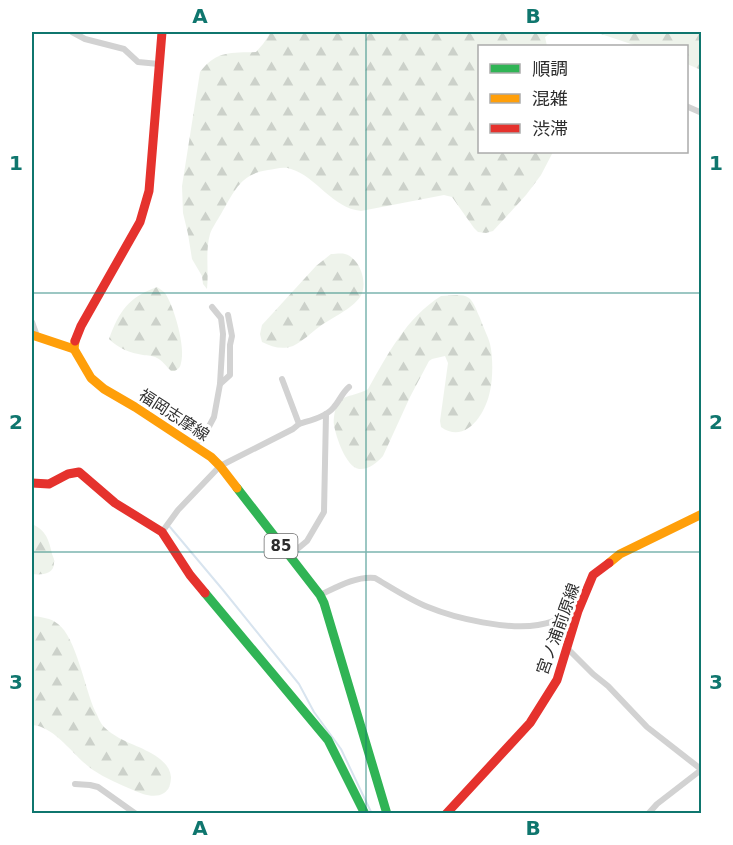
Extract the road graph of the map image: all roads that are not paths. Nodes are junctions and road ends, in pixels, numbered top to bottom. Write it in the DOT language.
graph roads {
  1 [pos="72,32"];
  2 [pos="162,32"];
  3 [pos="159,64"];
  4 [pos="688,106"];
  5 [pos="702,113"];
  6 [pos="212,307"];
  7 [pos="228,315"];
  8 [pos="32,322"];
  9 [pos="34,336"];
  10 [pos="74,349"];
  11 [pos="282,379"];
  12 [pos="220,384"];
  13 [pos="349,387"];
  14 [pos="326,414"];
  15 [pos="299,424"];
  16 [pos="194,445"];
  17 [pos="220,466"];
  18 [pos="32,483"];
  19 [pos="702,514"];
  20 [pos="162,532"];
  21 [pos="289,556"];
  22 [pos="320,595"];
  23 [pos="578,611"];
  24 [pos="567,648"];
  25 [pos="701,770"];
  26 [pos="75,784"];
  27 [pos="136,813"];
  28 [pos="365,813"];
  29 [pos="387,813"];
  30 [pos="446,813"];
  31 [pos="648,813"];
  1 -- 3 [label="street"];
  2 -- 3 [label="main road"];
  3 -- 10 [label="main road"];
  4 -- 5 [label="street"];
  6 -- 12 [label="street"];
  7 -- 12 [label="street"];
  8 -- 9 [label="street"];
  9 -- 10 [label="main road"];
  10 -- 16 [label="main road, 福岡志摩線 / 85"];
  11 -- 15 [label="street"];
  12 -- 16 [label="street"];
  13 -- 14 [label="street"];
  14 -- 15 [label="street"];
  14 -- 21 [label="street"];
  15 -- 17 [label="street"];
  16 -- 17 [label="main road, 福岡志摩線 / 85"];
  17 -- 20 [label="street"];
  17 -- 21 [label="main road, 福岡志摩線 / 85"];
  18 -- 20 [label="main road"];
  19 -- 23 [label="main road, 宮ノ浦前原線"];
  20 -- 28 [label="main road"];
  21 -- 22 [label="main road, 福岡志摩線 / 85"];
  22 -- 23 [label="street"];
  22 -- 29 [label="main road, 福岡志摩線 / 85"];
  23 -- 24 [label="main road, 宮ノ浦前原線"];
  24 -- 25 [label="street"];
  24 -- 30 [label="main road, 宮ノ浦前原線"];
  25 -- 31 [label="street"];
  26 -- 27 [label="street"];
}
